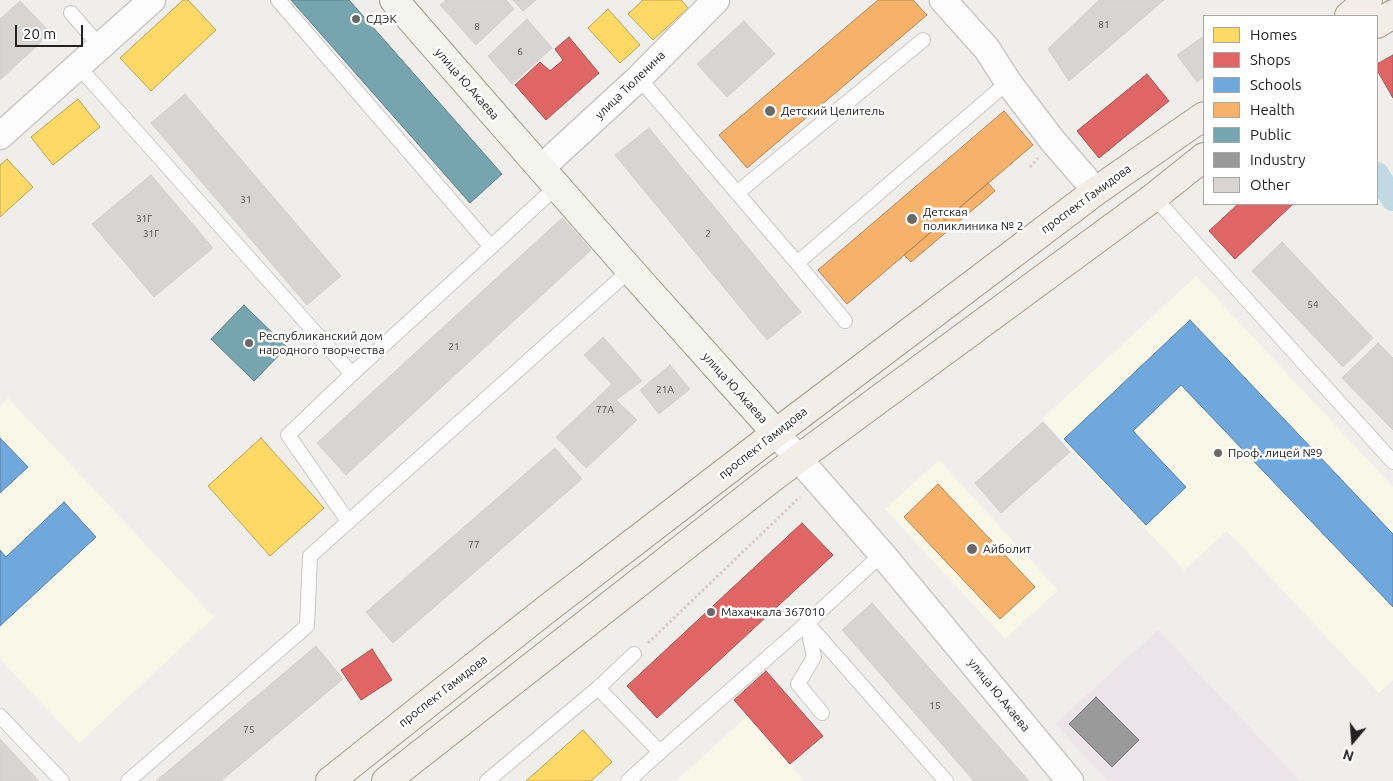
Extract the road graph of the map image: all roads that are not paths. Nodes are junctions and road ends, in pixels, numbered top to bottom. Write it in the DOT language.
graph roads {
  1 [pos="152,0"];
  2 [pos="278,0"];
  3 [pos="394,0"];
  4 [pos="716,0"];
  5 [pos="943,0"];
  6 [pos="1368,0"];
  7 [pos="71,13"];
  8 [pos="1393,14"];
  9 [pos="1350,15"];
  10 [pos="1378,23"];
  11 [pos="923,40"];
  12 [pos="100,46"];
  13 [pos="78,66"];
  14 [pos="639,78"];
  15 [pos="1008,82"];
  16 [pos="1203,117"];
  17 [pos="0,136"];
  18 [pos="1203,158"];
  19 [pos="549,177"];
  20 [pos="1096,191"];
  21 [pos="737,193"];
  22 [pos="1154,196"];
  23 [pos="491,246"];
  24 [pos="797,263"];
  25 [pos="630,270"];
  26 [pos="845,321"];
  27 [pos="352,374"];
  28 [pos="776,433"];
  29 [pos="798,458"];
  30 [pos="1393,462"];
  31 [pos="348,521"];
  32 [pos="882,554"];
  33 [pos="807,623"];
  34 [pos="634,654"];
  35 [pos="598,688"];
  36 [pos="822,713"];
  37 [pos="0,716"];
  38 [pos="660,752"];
  39 [pos="62,781"];
  40 [pos="128,781"];
  41 [pos="330,781"];
  42 [pos="386,781"];
  43 [pos="486,781"];
  44 [pos="628,781"];
  45 [pos="946,781"];
  46 [pos="1070,781"];
  1 -- 12 [label="street"];
  2 -- 23 [label="lane"];
  3 -- 19 [label="main road, улица Ю.Акаева"];
  4 -- 14 [label="street, улица Тюленина"];
  5 -- 15 [label="street"];
  6 -- 9 [label="main road"];
  7 -- 12 [label="lane"];
  8 -- 10 [label="main road"];
  11 -- 21 [label="lane"];
  12 -- 13 [label="street"];
  13 -- 17 [label="street"];
  13 -- 27 [label="lane"];
  14 -- 19 [label="street, улица Тюленина"];
  14 -- 21 [label="lane"];
  15 -- 20 [label="street"];
  15 -- 24 [label="lane"];
  16 -- 20 [label="main road, проспект Гамидова"];
  18 -- 22 [label="main road"];
  19 -- 23 [label="lane"];
  19 -- 25 [label="main road, улица Ю.Акаева"];
  20 -- 28 [label="main road, проспект Гамидова"];
  21 -- 24 [label="lane"];
  22 -- 29 [label="main road"];
  22 -- 30 [label="lane"];
  23 -- 27 [label="lane"];
  24 -- 26 [label="lane"];
  25 -- 28 [label="main road, улица Ю.Акаева"];
  25 -- 31 [label="lane"];
  27 -- 31 [label="lane"];
  28 -- 29 [label="street, улица Ю.Акаева"];
  28 -- 41 [label="main road, проспект Гамидова"];
  29 -- 32 [label="street, улица Ю.Акаева"];
  29 -- 42 [label="main road"];
  31 -- 40 [label="lane"];
  32 -- 33 [label="lane"];
  32 -- 46 [label="street, улица Ю.Акаева"];
  33 -- 36 [label="lane"];
  33 -- 38 [label="lane"];
  33 -- 45 [label="lane"];
  34 -- 35 [label="lane"];
  35 -- 38 [label="lane"];
  35 -- 43 [label="lane"];
  37 -- 39 [label="lane"];
  38 -- 44 [label="lane"];
}
